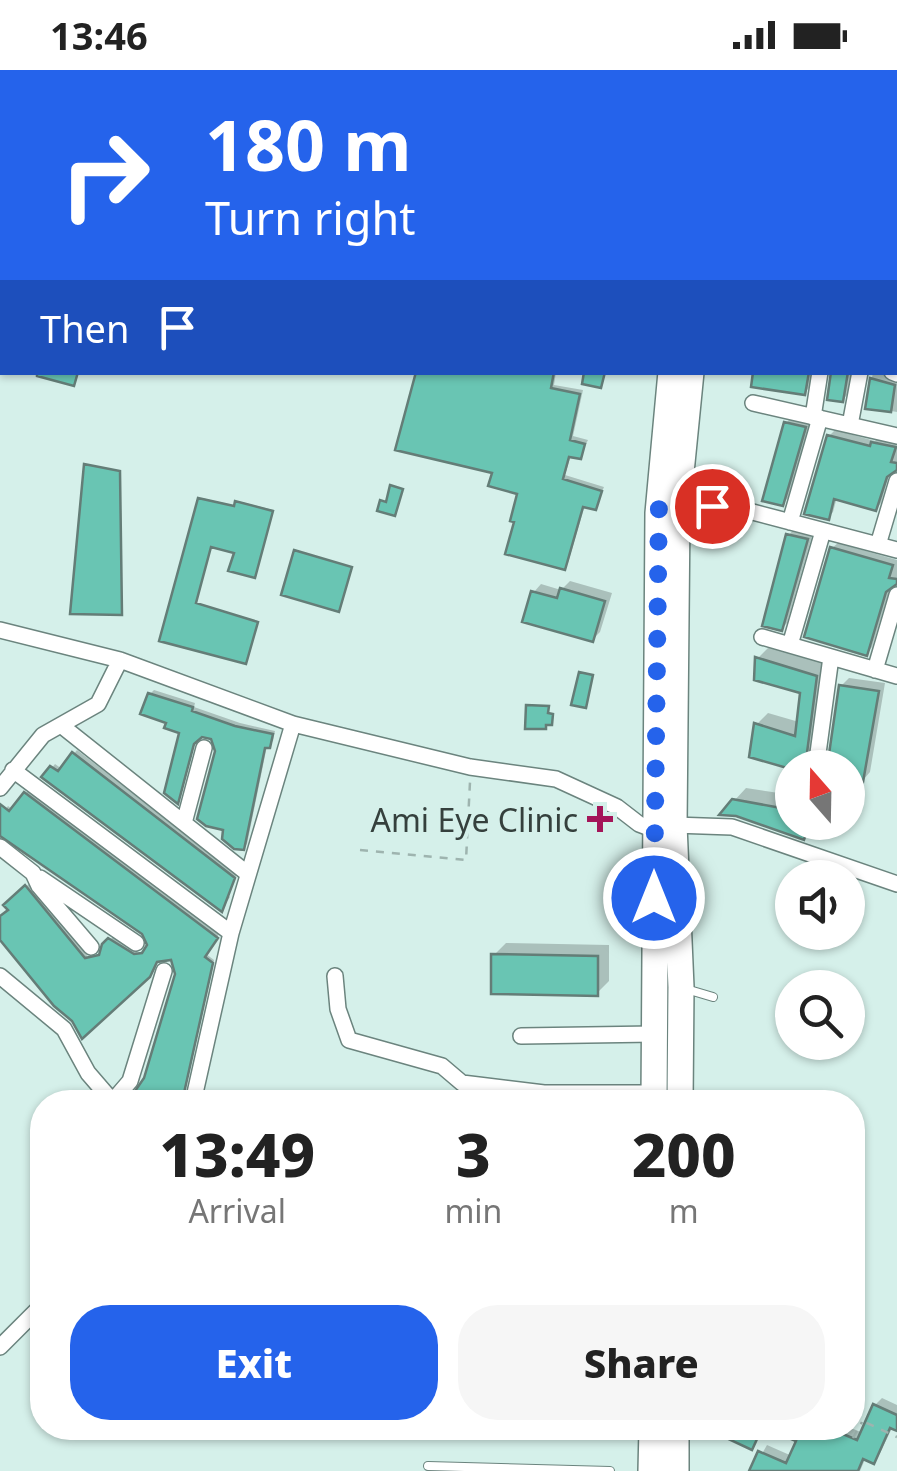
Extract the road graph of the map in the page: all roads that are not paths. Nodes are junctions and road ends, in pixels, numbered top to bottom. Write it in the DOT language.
graph roads {
  1 [pos="671,375"];
  2 [pos="690,375"];
  3 [pos="820,375"];
  4 [pos="859,375"];
  5 [pos="754,403"];
  6 [pos="816,418"];
  7 [pos="850,425"];
  8 [pos="897,436"];
  9 [pos="897,480"];
  10 [pos="669,501"];
  11 [pos="790,522"];
  12 [pos="823,531"];
  13 [pos="878,546"];
  14 [pos="897,550"];
  15 [pos="897,595"];
  16 [pos="0,630"];
  17 [pos="762,637"];
  18 [pos="790,645"];
  19 [pos="832,657"];
  20 [pos="120,660"];
  21 [pos="876,670"];
  22 [pos="897,676"];
  23 [pos="293,724"];
  24 [pos="62,726"];
  25 [pos="204,748"];
  26 [pos="819,750"];
  27 [pos="12,770"];
  28 [pos="0,788"];
  29 [pos="184,823"];
  30 [pos="664,827"];
  31 [pos="0,847"];
  32 [pos="32,873"];
  33 [pos="248,874"];
  34 [pos="897,884"];
  35 [pos="231,932"];
  36 [pos="136,943"];
  37 [pos="91,946"];
  38 [pos="164,971"];
  39 [pos="0,976"];
  40 [pos="335,976"];
  41 [pos="681,987"];
  42 [pos="713,997"];
  43 [pos="654,1034"];
  44 [pos="521,1036"];
  45 [pos="102,1090"];
  46 [pos="123,1090"];
  47 [pos="195,1090"];
  48 [pos="519,1090"];
  49 [pos="654,1090"];
  50 [pos="680,1090"];
  51 [pos="30,1317"];
  52 [pos="0,1347"];
  53 [pos="652,1440"];
  54 [pos="676,1440"];
  55 [pos="428,1466"];
  56 [pos="610,1471"];
  57 [pos="652,1471"];
  58 [pos="676,1471"];
  1 -- 10 [label="main road"];
  2 -- 10 [label="main road"];
  3 -- 6 [label="street"];
  4 -- 7 [label="street"];
  5 -- 6 [label="street"];
  6 -- 7 [label="street"];
  6 -- 11 [label="street"];
  7 -- 8 [label="street"];
  9 -- 13 [label="street"];
  10 -- 11 [label="street"];
  10 -- 30 [label="main road"];
  11 -- 12 [label="street"];
  12 -- 13 [label="street"];
  12 -- 18 [label="street"];
  13 -- 14 [label="street"];
  15 -- 21 [label="street"];
  16 -- 20 [label="street"];
  17 -- 18 [label="street"];
  18 -- 19 [label="street"];
  19 -- 21 [label="street"];
  19 -- 26 [label="street"];
  20 -- 23 [label="street"];
  20 -- 24 [label="street"];
  21 -- 22 [label="street"];
  23 -- 30 [label="street"];
  23 -- 33 [label="street"];
  24 -- 27 [label="street"];
  24 -- 29 [label="street"];
  25 -- 29 [label="street"];
  27 -- 28 [label="street"];
  27 -- 35 [label="street"];
  29 -- 33 [label="street"];
  30 -- 34 [label="street"];
  30 -- 41 [label="main road"];
  30 -- 43 [label="main road"];
  31 -- 32 [label="street"];
  32 -- 36 [label="street"];
  32 -- 37 [label="street"];
  33 -- 35 [label="street"];
  35 -- 47 [label="street"];
  38 -- 46 [label="street"];
  39 -- 45 [label="street"];
  40 -- 48 [label="street"];
  41 -- 42 [label="lane"];
  41 -- 50 [label="main road"];
  43 -- 44 [label="street"];
  43 -- 49 [label="main road"];
  51 -- 52 [label="street"];
  53 -- 57 [label="main road"];
  54 -- 58 [label="main road"];
  55 -- 56 [label="lane"];
}
